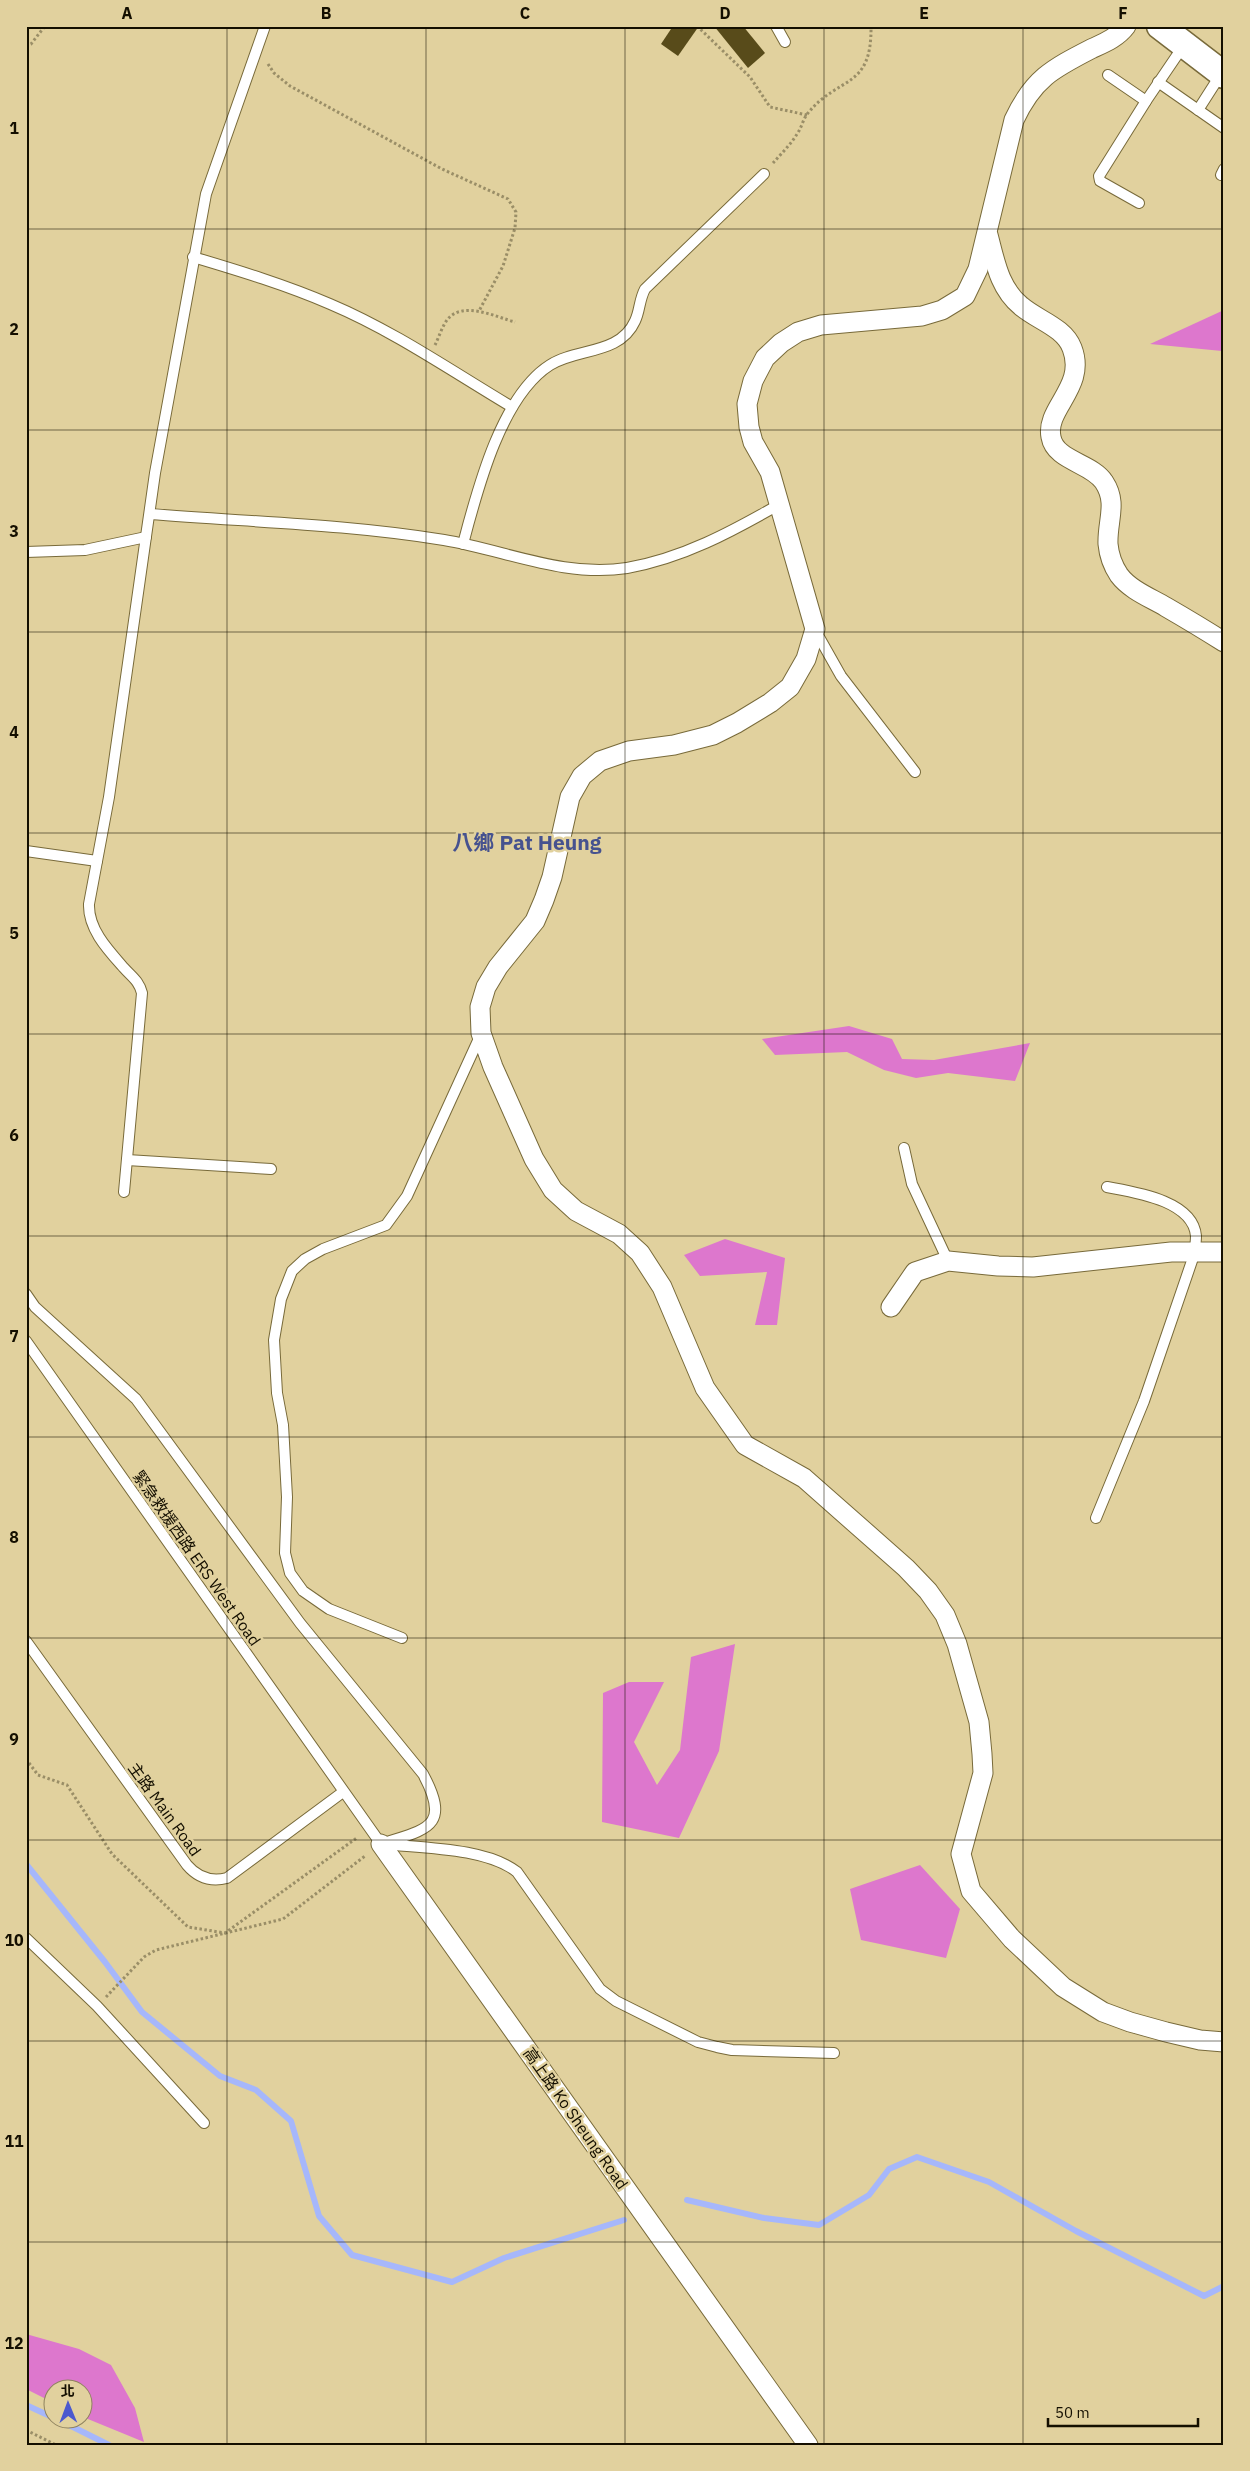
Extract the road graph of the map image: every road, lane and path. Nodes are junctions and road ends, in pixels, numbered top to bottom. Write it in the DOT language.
graph roads {
  1 [pos="44,26"];
  2 [pos="265,26"];
  3 [pos="697,26"];
  4 [pos="776,26"];
  5 [pos="871,26"];
  6 [pos="1126,26"];
  7 [pos="1160,26"];
  8 [pos="785,42"];
  9 [pos="1184,45"];
  10 [pos="26,46"];
  11 [pos="257,50"];
  12 [pos="1223,74"];
  13 [pos="1108,75"];
  14 [pos="1158,82"];
  15 [pos="1146,101"];
  16 [pos="1198,110"];
  17 [pos="807,115"];
  18 [pos="1224,128"];
  19 [pos="764,174"];
  20 [pos="1139,203"];
  21 [pos="987,232"];
  22 [pos="193,257"];
  23 [pos="479,312"];
  24 [pos="514,322"];
  25 [pos="428,357"];
  26 [pos="512,407"];
  27 [pos="780,504"];
  28 [pos="150,514"];
  29 [pos="146,537"];
  30 [pos="463,544"];
  31 [pos="26,552"];
  32 [pos="815,629"];
  33 [pos="1224,642"];
  34 [pos="915,772"];
  35 [pos="26,851"];
  36 [pos="97,861"];
  37 [pos="481,1034"];
  38 [pos="904,1148"];
  39 [pos="127,1160"];
  40 [pos="271,1168"];
  41 [pos="1107,1187"];
  42 [pos="124,1192"];
  43 [pos="1195,1252"];
  44 [pos="1224,1252"];
  45 [pos="948,1260"];
  46 [pos="26,1294"];
  47 [pos="891,1308"];
  48 [pos="26,1341"];
  49 [pos="1096,1518"];
  50 [pos="402,1638"];
  51 [pos="26,1641"];
  52 [pos="342,1792"];
  53 [pos="381,1844"];
  54 [pos="26,1938"];
  55 [pos="112,1990"];
  56 [pos="1224,2042"];
  57 [pos="834,2054"];
  58 [pos="204,2123"];
  59 [pos="26,2430"];
  60 [pos="56,2445"];
  61 [pos="808,2445"];
  1 -- 10 [label="path"];
  2 -- 11 [label="lane"];
  3 -- 17 [label="path"];
  4 -- 8 [label="lane"];
  5 -- 17 [label="path"];
  6 -- 21 [label="street"];
  7 -- 9 [label="main road"];
  9 -- 12 [label="main road"];
  9 -- 14 [label="lane"];
  11 -- 22 [label="lane"];
  11 -- 23 [label="path"];
  12 -- 16 [label="lane"];
  13 -- 15 [label="lane"];
  14 -- 15 [label="lane"];
  14 -- 16 [label="lane"];
  15 -- 20 [label="lane"];
  16 -- 18 [label="lane"];
  17 -- 19 [label="path"];
  19 -- 26 [label="lane"];
  21 -- 27 [label="street"];
  21 -- 33 [label="street"];
  22 -- 25 [label="lane"];
  22 -- 28 [label="lane"];
  23 -- 24 [label="path"];
  23 -- 25 [label="path"];
  25 -- 26 [label="lane"];
  26 -- 30 [label="lane"];
  27 -- 30 [label="lane"];
  27 -- 32 [label="street"];
  28 -- 29 [label="lane"];
  28 -- 30 [label="lane"];
  29 -- 31 [label="lane"];
  29 -- 36 [label="lane"];
  32 -- 34 [label="lane"];
  32 -- 37 [label="street"];
  35 -- 36 [label="lane"];
  36 -- 39 [label="lane"];
  37 -- 50 [label="lane"];
  37 -- 56 [label="street"];
  38 -- 45 [label="lane"];
  39 -- 40 [label="lane"];
  39 -- 42 [label="lane"];
  41 -- 43 [label="lane"];
  43 -- 44 [label="street"];
  43 -- 45 [label="street"];
  43 -- 49 [label="lane"];
  45 -- 47 [label="street"];
  46 -- 53 [label="lane"];
  48 -- 52 [label="lane, 緊急救援西路 ERS West Road"];
  51 -- 52 [label="lane, 主路 Main Road"];
  52 -- 53 [label="lane, 高上路 Ko Sheung Road"];
  53 -- 55 [label="path"];
  53 -- 57 [label="lane"];
  53 -- 61 [label="street, 高上路 Ko Sheung Road"];
  54 -- 58 [label="lane"];
  59 -- 60 [label="path"];
}
